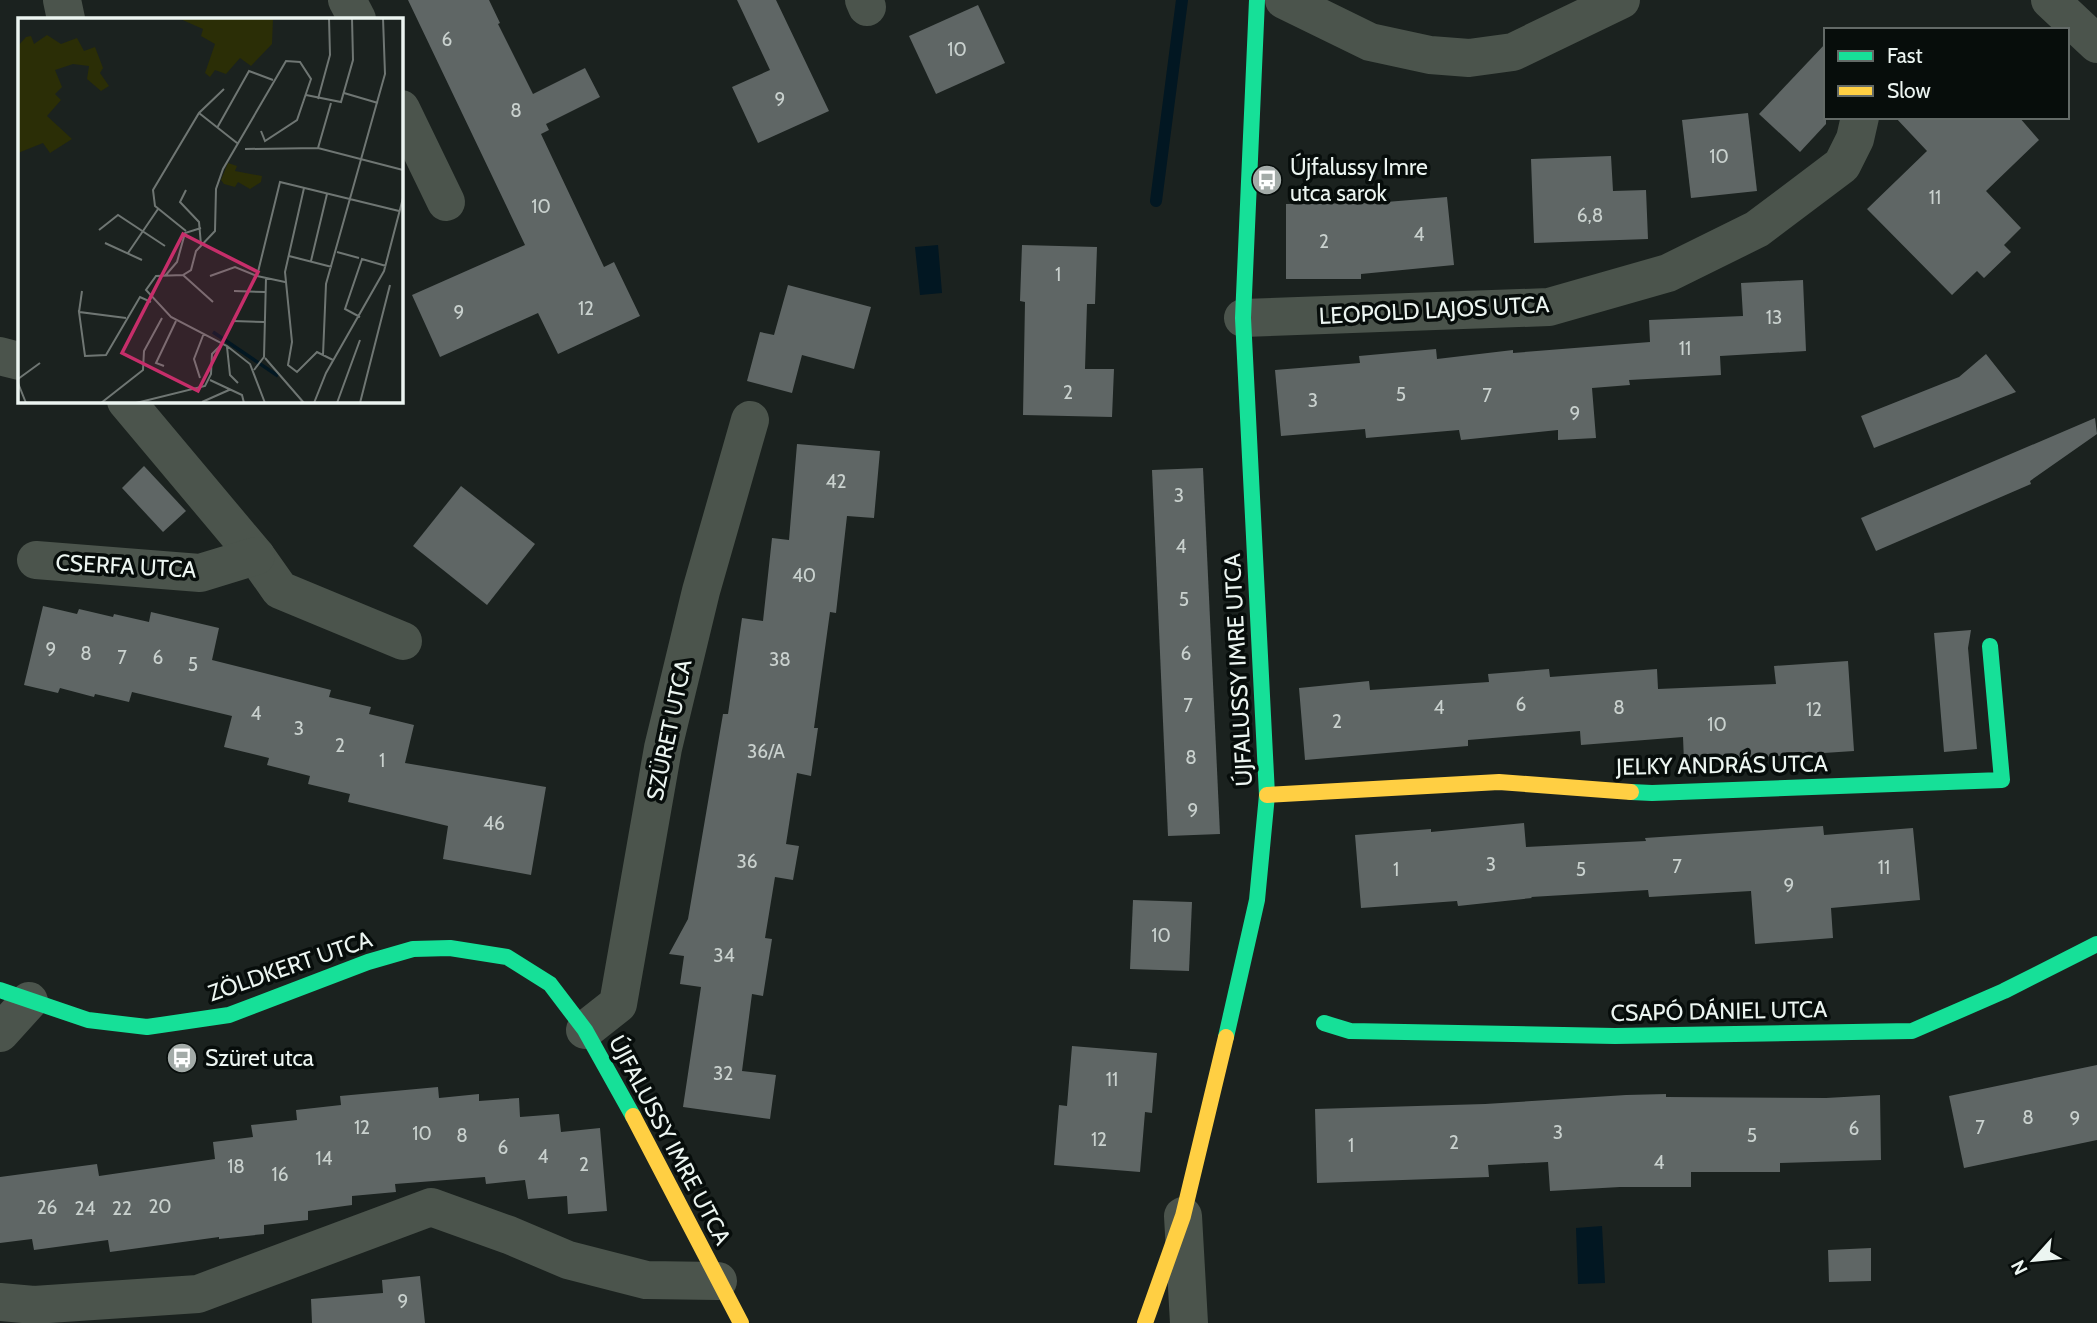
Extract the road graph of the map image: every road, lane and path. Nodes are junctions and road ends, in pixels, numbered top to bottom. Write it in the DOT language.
graph roads {
  1 [pos="62,0"];
  2 [pos="347,0"];
  3 [pos="1257,0"];
  4 [pos="1284,0"];
  5 [pos="1621,0"];
  6 [pos="2050,0"];
  7 [pos="66,18"];
  8 [pos="356,18"];
  9 [pos="2097,44"];
  10 [pos="402,111"];
  11 [pos="1860,119"];
  12 [pos="446,202"];
  13 [pos="1243,318"];
  14 [pos="0,356"];
  15 [pos="18,361"];
  16 [pos="127,402"];
  17 [pos="750,421"];
  18 [pos="256,556"];
  19 [pos="36,560"];
  20 [pos="403,641"];
  21 [pos="1990,646"];
  22 [pos="1267,794"];
  23 [pos="2097,944"];
  24 [pos="550,984"];
  25 [pos="15,996"];
  26 [pos="1324,1023"];
  27 [pos="585,1030"];
  28 [pos="0,1033"];
  29 [pos="1184,1216"];
  30 [pos="719,1282"];
  31 [pos="0,1302"];
  32 [pos="740,1323"];
  33 [pos="1145,1323"];
  34 [pos="1189,1323"];
  1 -- 7 [label="street"];
  2 -- 8 [label="street"];
  3 -- 13 [label="street, ÚJFALUSSY IMRE UTCA"];
  4 -- 5 [label="street"];
  6 -- 9 [label="street"];
  10 -- 12 [label="street"];
  11 -- 13 [label="street, LEOPOLD LAJOS UTCA"];
  13 -- 22 [label="street, ÚJFALUSSY IMRE UTCA"];
  14 -- 15 [label="street"];
  16 -- 18 [label="street"];
  17 -- 27 [label="street, SZÜRET UTCA"];
  18 -- 19 [label="street, CSERFA UTCA"];
  18 -- 20 [label="street"];
  21 -- 22 [label="street, JELKY ANDRÁS UTCA"];
  22 -- 29 [label="street, ÚJFALUSSY IMRE UTCA"];
  23 -- 26 [label="street, CSAPÓ DÁNIEL UTCA"];
  24 -- 25 [label="street, ZÖLDKERT UTCA"];
  24 -- 27 [label="street, ÚJFALUSSY IMRE UTCA"];
  25 -- 28 [label="street"];
  27 -- 30 [label="street, ÚJFALUSSY IMRE UTCA"];
  29 -- 33 [label="street, ÚJFALUSSY IMRE UTCA"];
  29 -- 34 [label="street"];
  30 -- 31 [label="street"];
  30 -- 32 [label="street, ÚJFALUSSY IMRE UTCA"];
}
